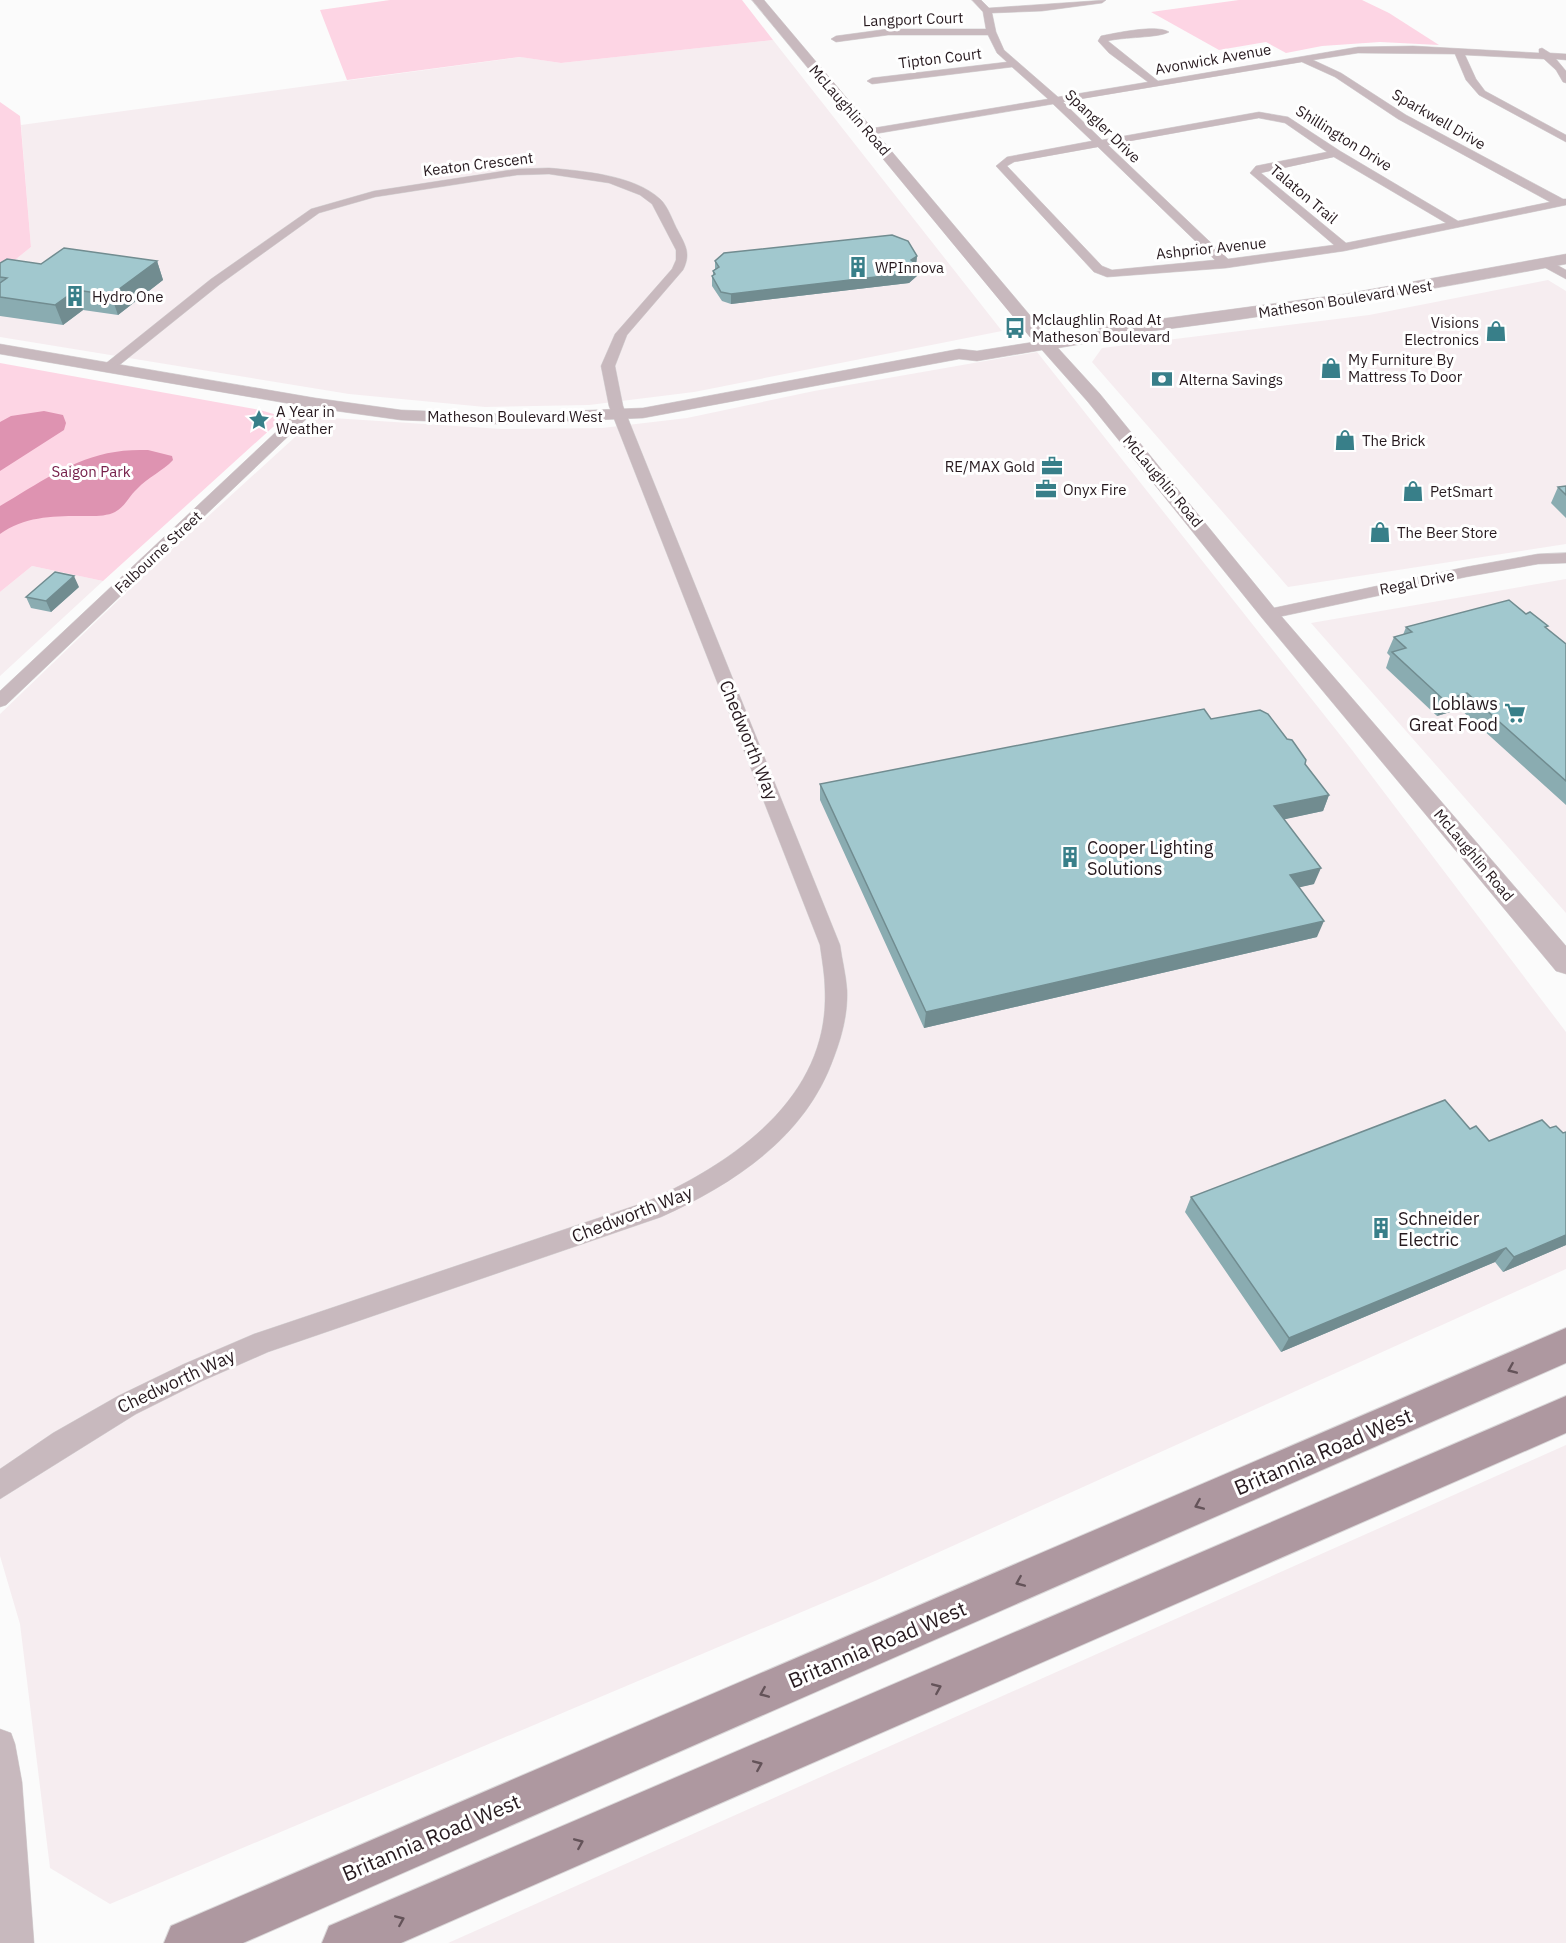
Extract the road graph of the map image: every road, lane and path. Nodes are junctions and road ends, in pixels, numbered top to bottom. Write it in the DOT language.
graph roads {
  1 [pos="758,0"];
  2 [pos="976,0"];
  3 [pos="1102,0"];
  4 [pos="987,11"];
  5 [pos="992,32"];
  6 [pos="1164,33"];
  7 [pos="837,39"];
  8 [pos="1539,48"];
  9 [pos="1459,52"];
  10 [pos="1548,57"];
  11 [pos="1566,57"];
  12 [pos="1302,59"];
  13 [pos="1013,64"];
  14 [pos="1563,68"];
  15 [pos="1566,80"];
  16 [pos="872,81"];
  17 [pos="1156,84"];
  18 [pos="1056,101"];
  19 [pos="868,132"];
  20 [pos="1566,139"];
  21 [pos="1098,143"];
  22 [pos="1336,153"];
  23 [pos="1564,203"];
  24 [pos="1457,225"];
  25 [pos="1344,247"];
  26 [pos="1566,260"];
  27 [pos="1546,263"];
  28 [pos="1226,264"];
  29 [pos="1566,275"];
  30 [pos="1043,340"];
  31 [pos="0,349"];
  32 [pos="107,368"];
  33 [pos="315,403"];
  34 [pos="620,416"];
  35 [pos="1566,558"];
  36 [pos="1269,614"];
  37 [pos="0,701"];
  38 [pos="1566,964"];
  39 [pos="1566,1345"];
  40 [pos="1566,1414"];
  41 [pos="0,1485"];
  42 [pos="0,1744"];
  43 [pos="17,1943"];
  44 [pos="188,1943"];
  45 [pos="346,1943"];
  1 -- 19 [label="street, McLaughlin Road"];
  2 -- 4 [label="street"];
  3 -- 4 [label="street"];
  4 -- 5 [label="street, Spangler Drive"];
  5 -- 7 [label="street, Langport Court"];
  5 -- 13 [label="street, Spangler Drive"];
  6 -- 17 [label="street"];
  8 -- 10 [label="street"];
  9 -- 10 [label="street, Avonwick Avenue"];
  9 -- 12 [label="street, Avonwick Avenue"];
  9 -- 20 [label="street"];
  10 -- 11 [label="street, Avonwick Avenue"];
  10 -- 14 [label="street"];
  12 -- 17 [label="street, Avonwick Avenue"];
  12 -- 23 [label="street, Sparkwell Drive"];
  13 -- 16 [label="street, Tipton Court"];
  13 -- 18 [label="street, Spangler Drive"];
  14 -- 15 [label="street"];
  17 -- 18 [label="street, Avonwick Avenue"];
  18 -- 19 [label="street, Avonwick Avenue"];
  18 -- 21 [label="street, Spangler Drive"];
  19 -- 30 [label="street, McLaughlin Road"];
  21 -- 22 [label="street, Shillington Drive"];
  21 -- 28 [label="street, Spangler Drive"];
  21 -- 28 [label="street, Ashprior Avenue"];
  22 -- 24 [label="street, Shillington Drive"];
  22 -- 25 [label="street, Talaton Trail"];
  23 -- 24 [label="street, Ashprior Avenue"];
  24 -- 25 [label="street, Ashprior Avenue"];
  25 -- 28 [label="street, Ashprior Avenue"];
  26 -- 27 [label="street, Matheson Boulevard West"];
  27 -- 29 [label="street"];
  27 -- 30 [label="street, Matheson Boulevard West"];
  30 -- 34 [label="street, Matheson Boulevard West"];
  30 -- 36 [label="street, McLaughlin Road"];
  31 -- 32 [label="street, Matheson Boulevard West"];
  32 -- 33 [label="street, Matheson Boulevard West"];
  32 -- 34 [label="street, Keaton Crescent"];
  33 -- 34 [label="street, Matheson Boulevard West"];
  33 -- 37 [label="street, Falbourne Street"];
  34 -- 41 [label="street, Chedworth Way"];
  35 -- 36 [label="street, Regal Drive"];
  36 -- 38 [label="street, McLaughlin Road"];
  39 -- 44 [label="main road, Britannia Road West, one-way"];
  45 -- 40 [label="main road, one-way"];
  42 -- 43 [label="street"];
}
